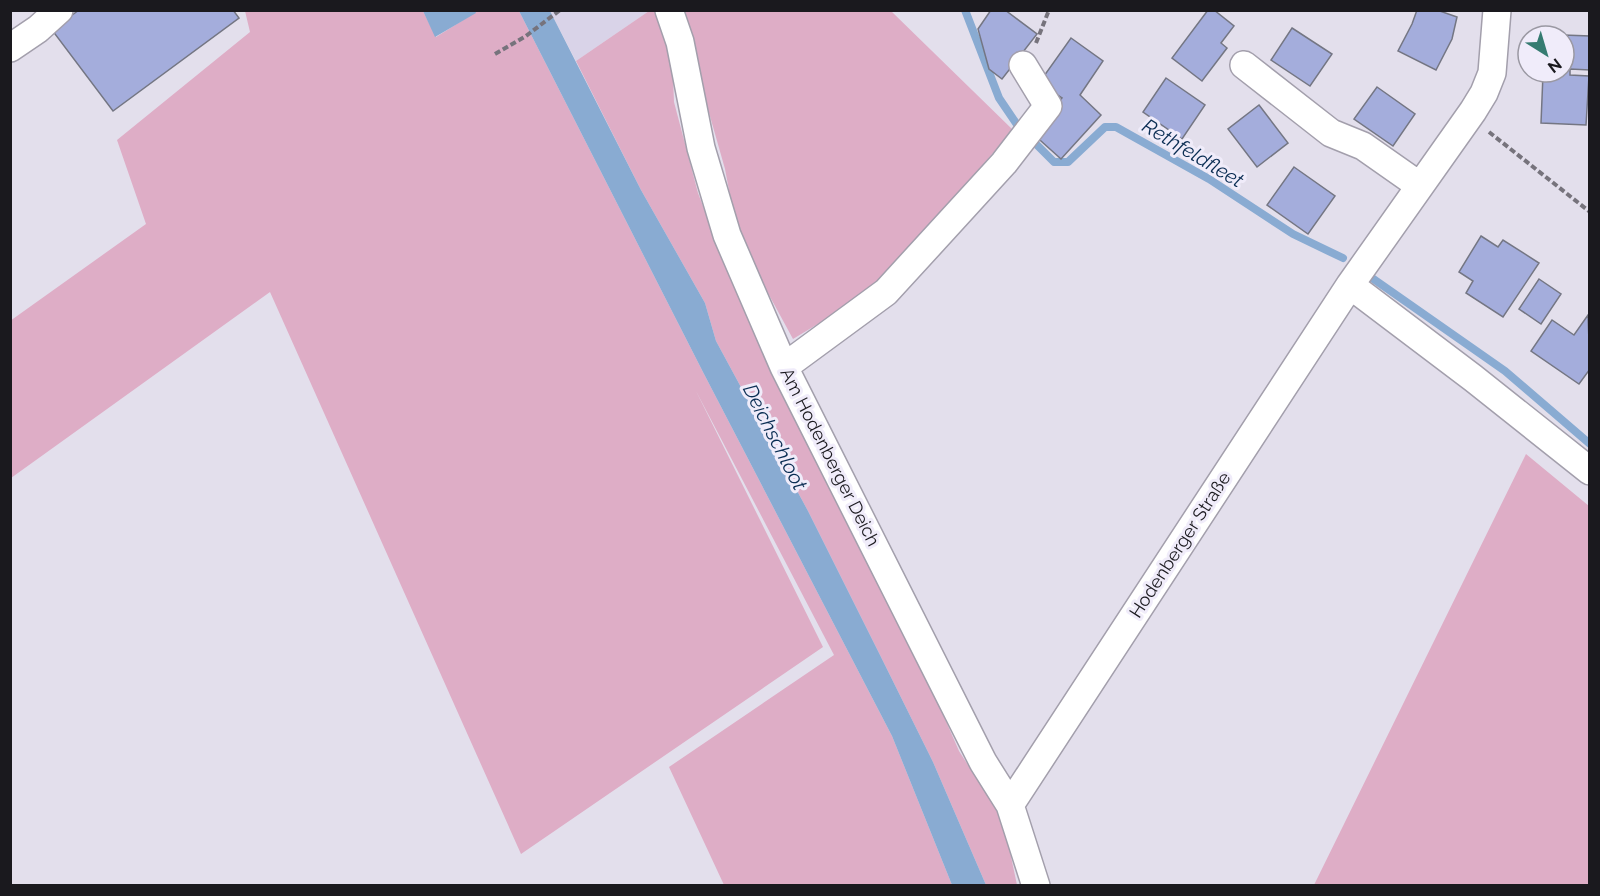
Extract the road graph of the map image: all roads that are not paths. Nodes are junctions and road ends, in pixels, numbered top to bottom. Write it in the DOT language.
graph roads {
  1 [pos="59,10"];
  2 [pos="669,10"];
  3 [pos="1497,10"];
  4 [pos="10,48"];
  5 [pos="1023,65"];
  6 [pos="1244,65"];
  7 [pos="1420,186"];
  8 [pos="1350,285"];
  9 [pos="784,367"];
  10 [pos="1590,471"];
  11 [pos="1011,804"];
  12 [pos="1036,885"];
  1 -- 4 [label="street"];
  2 -- 9 [label="street, Am Hodenberger Deich"];
  3 -- 7 [label="street, Hodenberger Straße"];
  5 -- 9 [label="street"];
  6 -- 7 [label="street"];
  7 -- 8 [label="street, Hodenberger Straße"];
  8 -- 10 [label="street"];
  8 -- 11 [label="street, Hodenberger Straße"];
  9 -- 11 [label="street, Am Hodenberger Deich"];
  11 -- 12 [label="street, Am Hodenberger Deich"];
}
